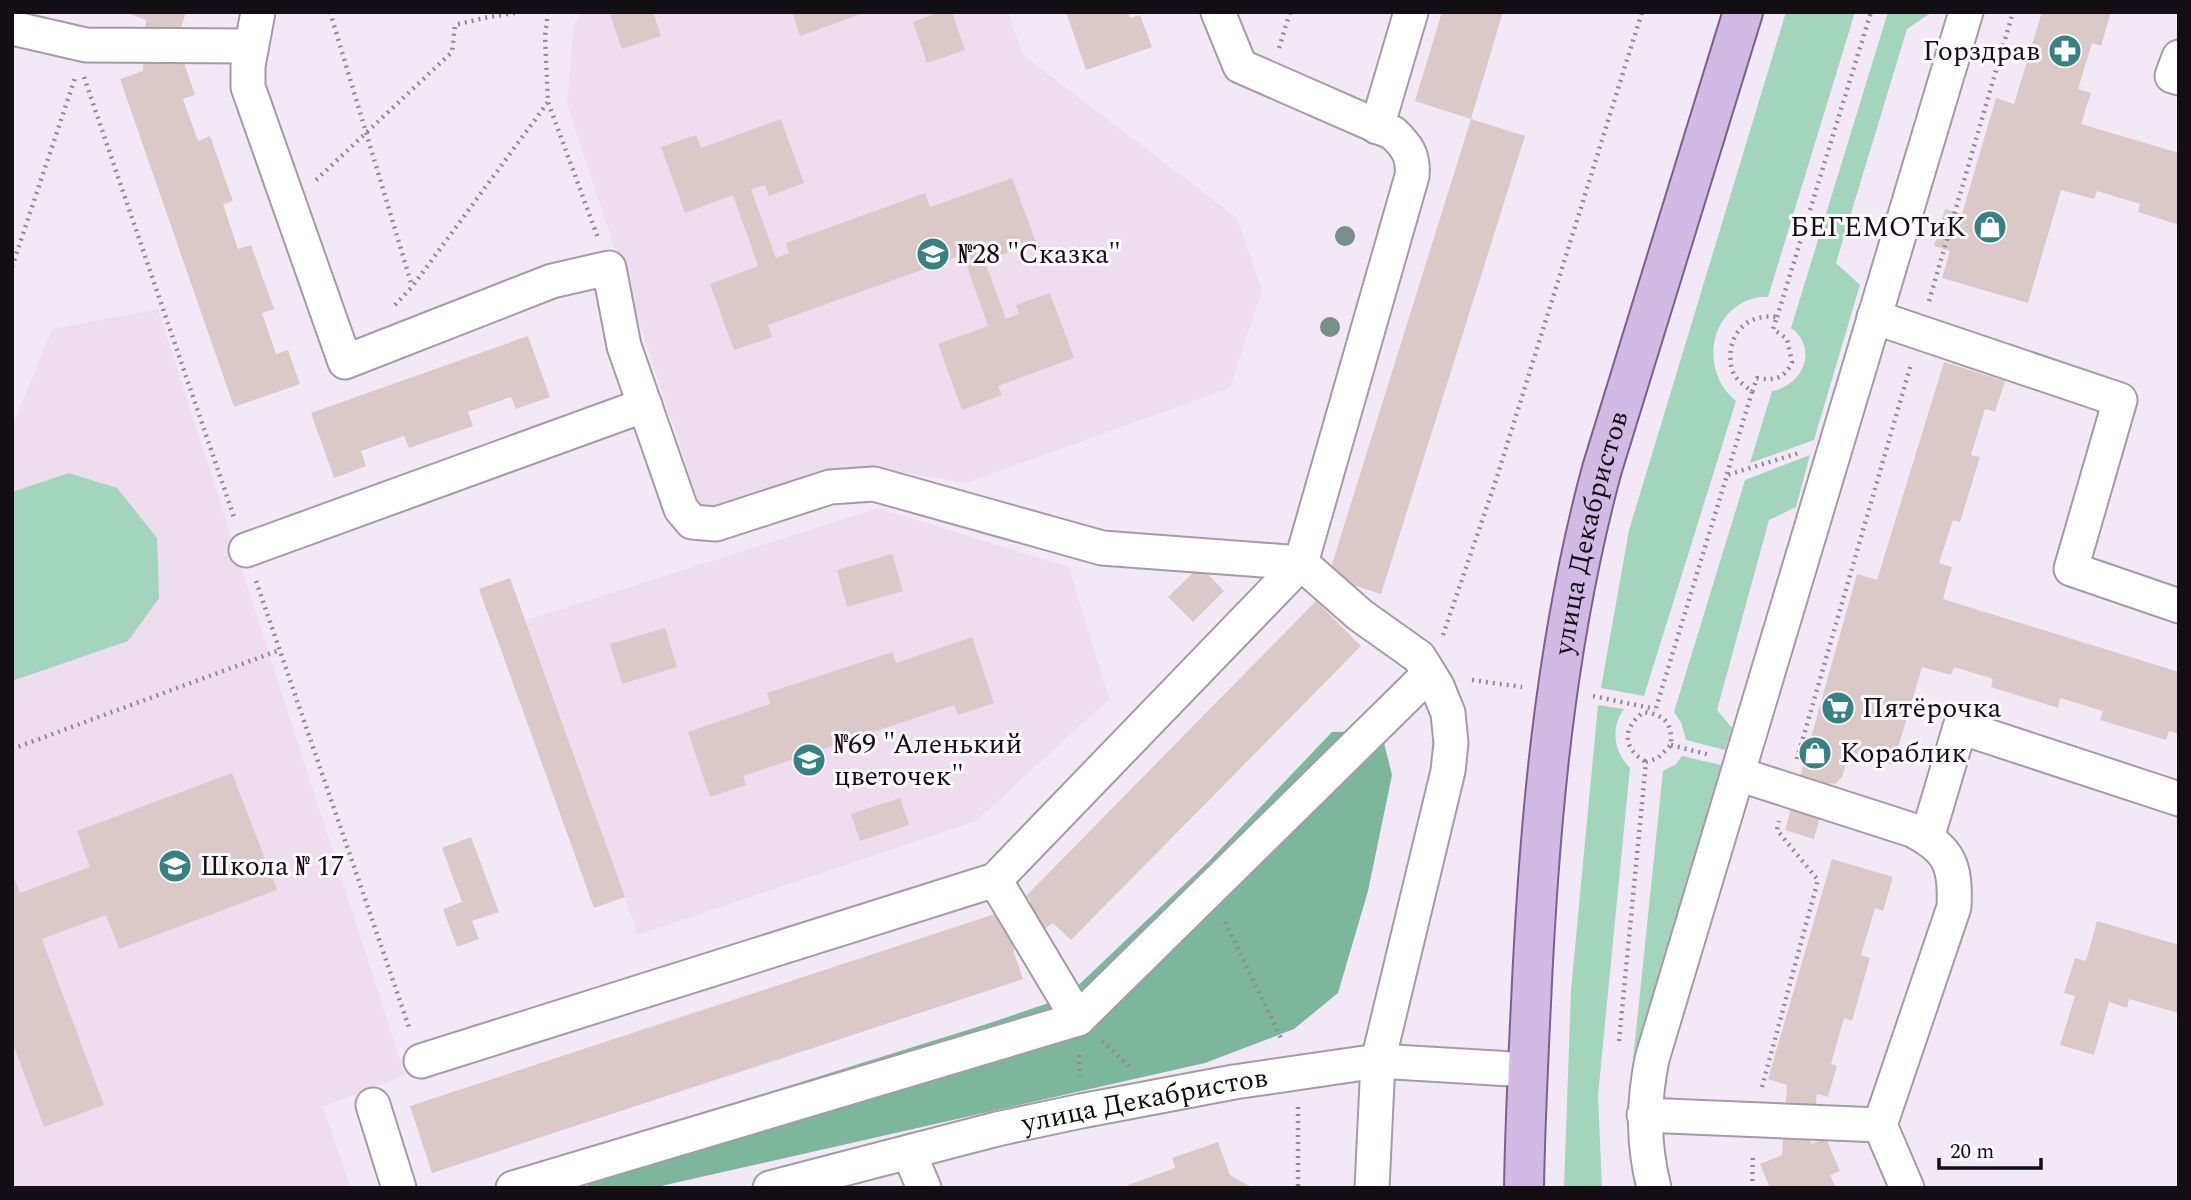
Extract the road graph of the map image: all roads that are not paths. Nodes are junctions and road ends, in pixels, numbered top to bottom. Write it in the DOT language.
graph roads {
  1 [pos="258,12"];
  2 [pos="1218,12"];
  3 [pos="1411,12"];
  4 [pos="1743,12"];
  5 [pos="1966,12"];
  6 [pos="12,28"];
  7 [pos="250,46"];
  8 [pos="2179,57"];
  9 [pos="2179,78"];
  10 [pos="1377,127"];
  11 [pos="1874,317"];
  12 [pos="645,405"];
  13 [pos="246,551"];
  14 [pos="1301,563"];
  15 [pos="2179,606"];
  16 [pos="1429,674"];
  17 [pos="1730,766"];
  18 [pos="2179,799"];
  19 [pos="1927,838"];
  20 [pos="995,880"];
  21 [pos="1078,1019"];
  22 [pos="1378,1061"];
  23 [pos="421,1062"];
  24 [pos="1528,1070"];
  25 [pos="373,1105"];
  26 [pos="1644,1115"];
  27 [pos="1880,1125"];
  28 [pos="909,1153"];
  29 [pos="399,1188"];
  30 [pos="513,1188"];
  31 [pos="770,1188"];
  32 [pos="924,1188"];
  33 [pos="1372,1188"];
  34 [pos="1524,1188"];
  35 [pos="1654,1188"];
  36 [pos="1907,1188"];
  1 -- 7 [label="street"];
  2 -- 10 [label="street"];
  3 -- 10 [label="street"];
  4 -- 24 [label="main road, улица Декабристов"];
  5 -- 11 [label="street"];
  6 -- 7 [label="street"];
  7 -- 12 [label="street"];
  8 -- 9 [label="street"];
  10 -- 14 [label="street"];
  11 -- 15 [label="street"];
  11 -- 17 [label="street"];
  12 -- 13 [label="street"];
  12 -- 14 [label="street"];
  14 -- 16 [label="street"];
  14 -- 20 [label="street"];
  16 -- 21 [label="street"];
  16 -- 22 [label="street"];
  17 -- 19 [label="street"];
  17 -- 26 [label="street"];
  18 -- 19 [label="street"];
  19 -- 27 [label="street"];
  20 -- 21 [label="street"];
  20 -- 23 [label="street"];
  21 -- 30 [label="street"];
  22 -- 24 [label="street, улица Декабристов"];
  22 -- 28 [label="street, улица Декабристов"];
  22 -- 33 [label="street"];
  24 -- 34 [label="main road, улица Декабристов"];
  25 -- 29 [label="street"];
  26 -- 27 [label="street"];
  26 -- 35 [label="street"];
  27 -- 36 [label="street"];
  28 -- 31 [label="street, улица Декабристов"];
  28 -- 32 [label="street"];
}
